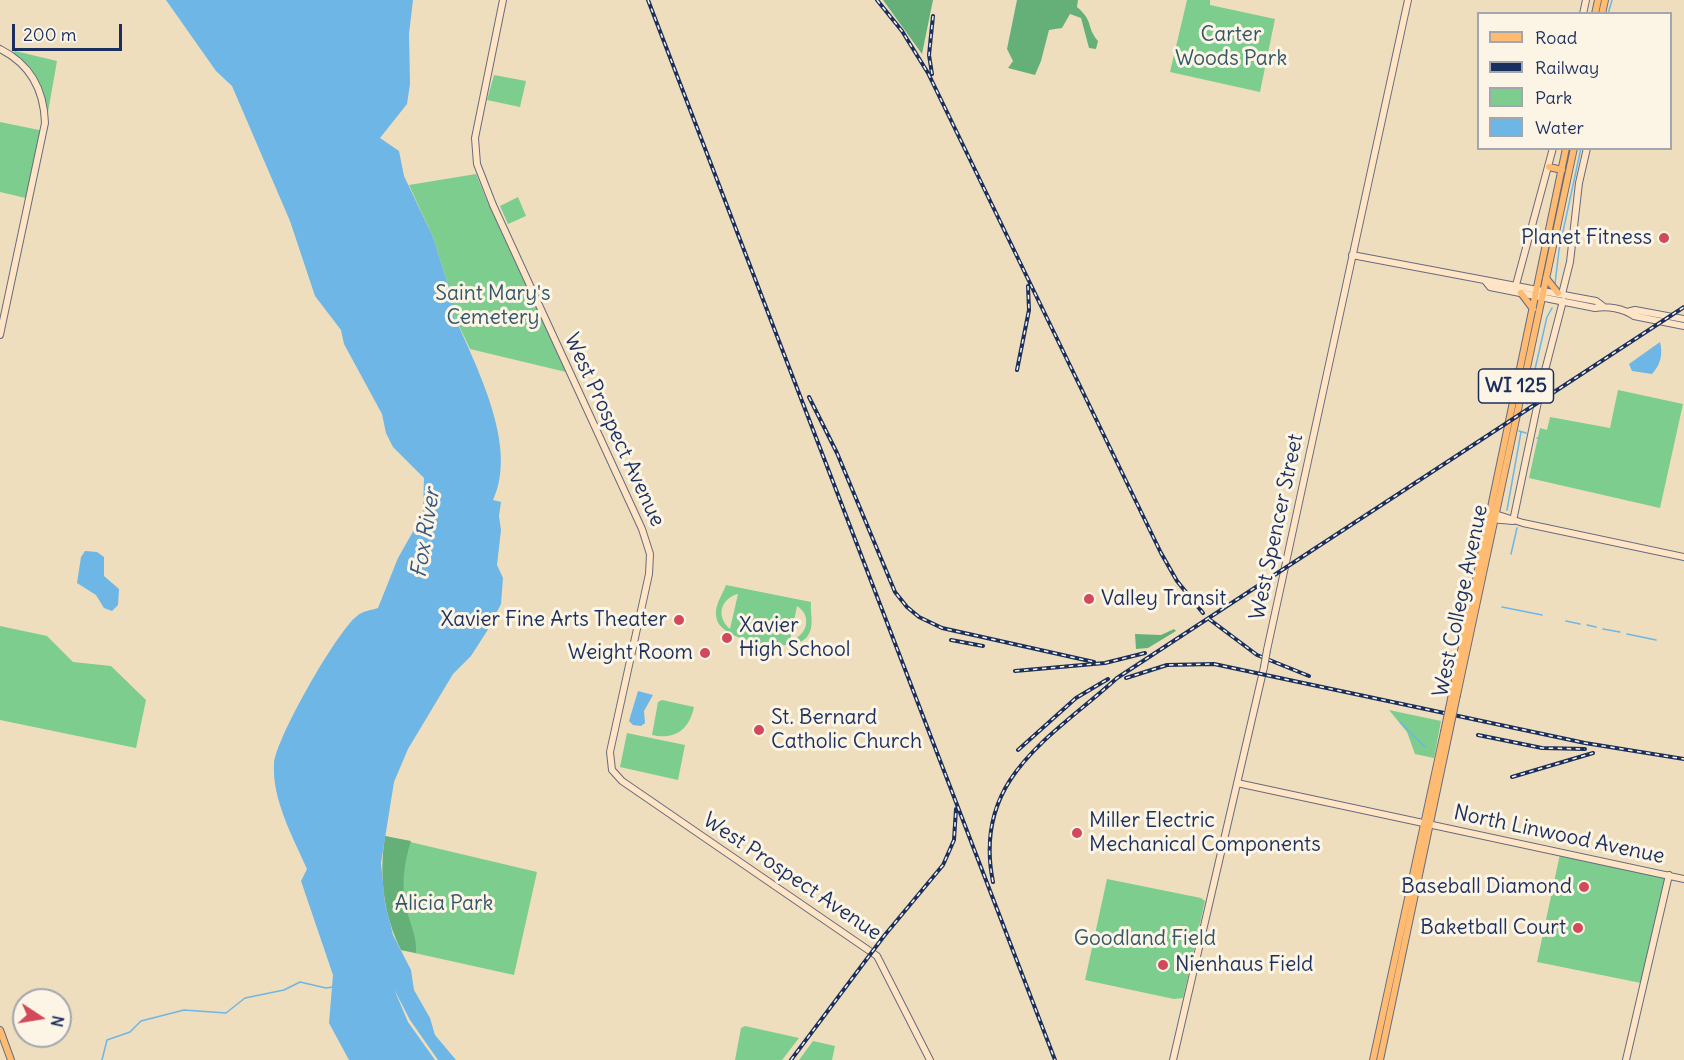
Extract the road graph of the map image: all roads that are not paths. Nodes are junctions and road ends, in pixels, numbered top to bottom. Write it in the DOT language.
graph roads {
  1 [pos="503,0"];
  2 [pos="1408,0"];
  3 [pos="0,49"];
  4 [pos="1553,150"];
  5 [pos="1566,150"];
  6 [pos="1574,150"];
  7 [pos="1587,150"];
  8 [pos="1550,167"];
  9 [pos="1562,170"];
  10 [pos="1352,255"];
  11 [pos="1546,278"];
  12 [pos="1486,282"];
  13 [pos="1516,285"];
  14 [pos="1521,293"];
  15 [pos="1539,293"];
  16 [pos="1561,296"];
  17 [pos="1533,309"];
  18 [pos="1628,312"];
  19 [pos="1684,320"];
  20 [pos="1684,326"];
  21 [pos="0,335"];
  22 [pos="1492,516"];
  23 [pos="1513,521"];
  24 [pos="1684,557"];
  25 [pos="1237,783"];
  26 [pos="1427,824"];
  27 [pos="1417,856"];
  28 [pos="1421,868"];
  29 [pos="1668,875"];
  30 [pos="1684,879"];
  31 [pos="0,1030"];
  32 [pos="11,1060"];
  33 [pos="930,1060"];
  34 [pos="1173,1060"];
  35 [pos="1373,1060"];
  36 [pos="1380,1060"];
  37 [pos="1626,1060"];
  1 -- 33 [label="street, West Prospect Avenue"];
  2 -- 10 [label="street, West Spencer Street"];
  3 -- 21 [label="street"];
  4 -- 8 [label="street"];
  5 -- 9 [label="main road, West College Avenue / WI 125"];
  6 -- 11 [label="main road, West College Avenue / WI 125"];
  7 -- 16 [label="street"];
  8 -- 9 [label="main road"];
  8 -- 13 [label="street"];
  9 -- 15 [label="main road, West College Avenue / WI 125"];
  10 -- 12 [label="street"];
  10 -- 25 [label="street, West Spencer Street, bridge"];
  11 -- 15 [label="main road, West College Avenue / WI 125"];
  11 -- 16 [label="main road"];
  12 -- 13 [label="street"];
  12 -- 14 [label="street"];
  13 -- 15 [label="street"];
  14 -- 15 [label="street"];
  14 -- 17 [label="main road"];
  15 -- 16 [label="street"];
  15 -- 17 [label="main road, West College Avenue / WI 125"];
  15 -- 22 [label="main road, West College Avenue / WI 125"];
  16 -- 18 [label="street"];
  16 -- 23 [label="street"];
  17 -- 22 [label="main road, West College Avenue / WI 125"];
  18 -- 19 [label="street"];
  18 -- 20 [label="street"];
  22 -- 23 [label="street"];
  22 -- 26 [label="main road, West College Avenue / WI 125, bridge"];
  23 -- 24 [label="street"];
  25 -- 26 [label="street, North Linwood Avenue"];
  25 -- 34 [label="street, West Spencer Street"];
  26 -- 27 [label="main road, West College Avenue / WI 125"];
  26 -- 28 [label="main road, West College Avenue / WI 125"];
  26 -- 29 [label="street, North Linwood Avenue"];
  27 -- 28 [label="main road"];
  27 -- 35 [label="main road, West College Avenue / WI 125"];
  28 -- 36 [label="main road, West College Avenue / WI 125"];
  29 -- 30 [label="street, North Linwood Avenue"];
  29 -- 37 [label="street"];
  31 -- 32 [label="main road"];
}
